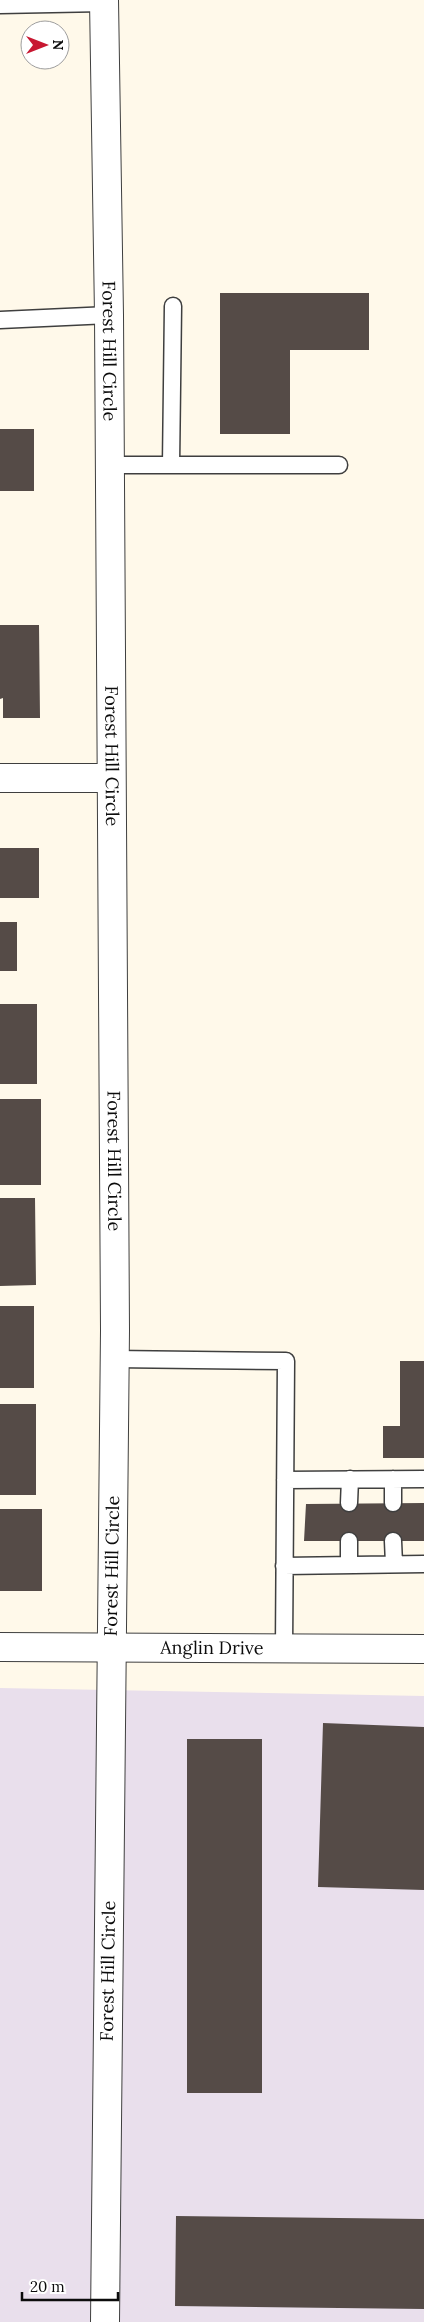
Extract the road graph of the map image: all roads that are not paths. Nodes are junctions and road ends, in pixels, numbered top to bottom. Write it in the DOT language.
graph roads {
  1 [pos="104,2"];
  2 [pos="0,4"];
  3 [pos="173,306"];
  4 [pos="109,315"];
  5 [pos="0,320"];
  6 [pos="110,465"];
  7 [pos="171,465"];
  8 [pos="339,465"];
  9 [pos="0,778"];
  10 [pos="110,778"];
  11 [pos="114,1359"];
  12 [pos="350,1479"];
  13 [pos="393,1479"];
  14 [pos="424,1479"];
  15 [pos="285,1480"];
  16 [pos="349,1503"];
  17 [pos="393,1503"];
  18 [pos="349,1541"];
  19 [pos="393,1541"];
  20 [pos="394,1564"];
  21 [pos="424,1564"];
  22 [pos="349,1565"];
  23 [pos="284,1566"];
  24 [pos="0,1647"];
  25 [pos="111,1649"];
  26 [pos="284,1649"];
  27 [pos="424,1649"];
  28 [pos="105,2322"];
  1 -- 2 [label="lane"];
  1 -- 4 [label="street, Forest Hill Circle"];
  3 -- 7 [label="lane"];
  4 -- 5 [label="lane"];
  4 -- 6 [label="street, Forest Hill Circle"];
  6 -- 7 [label="lane"];
  6 -- 10 [label="street, Forest Hill Circle"];
  7 -- 8 [label="lane"];
  9 -- 10 [label="street"];
  10 -- 11 [label="street, Forest Hill Circle"];
  11 -- 15 [label="lane"];
  11 -- 25 [label="street, Forest Hill Circle"];
  12 -- 13 [label="lane"];
  12 -- 15 [label="lane"];
  12 -- 16 [label="lane"];
  13 -- 14 [label="lane"];
  13 -- 17 [label="lane"];
  15 -- 23 [label="lane"];
  18 -- 22 [label="lane"];
  19 -- 20 [label="lane"];
  20 -- 21 [label="lane"];
  20 -- 22 [label="lane"];
  22 -- 23 [label="lane"];
  23 -- 26 [label="lane"];
  24 -- 25 [label="street, Anglin Drive"];
  25 -- 26 [label="street, Anglin Drive"];
  25 -- 28 [label="street, Forest Hill Circle"];
  26 -- 27 [label="street, Anglin Drive"];
}
